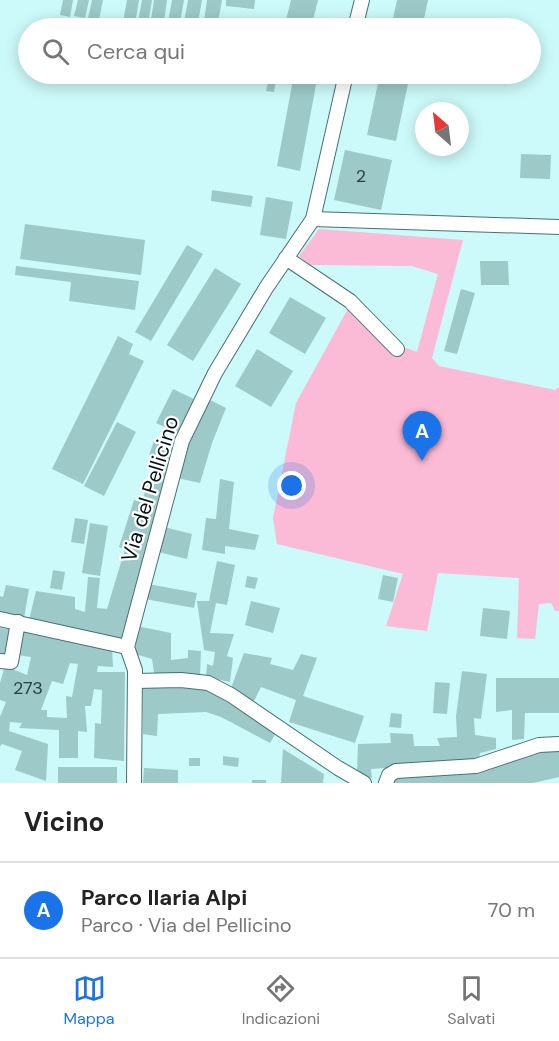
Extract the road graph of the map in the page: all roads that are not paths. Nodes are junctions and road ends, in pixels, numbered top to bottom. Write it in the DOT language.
graph roads {
  1 [pos="362,0"];
  2 [pos="358,18"];
  3 [pos="344,84"];
  4 [pos="313,219"];
  5 [pos="559,227"];
  6 [pos="286,258"];
  7 [pos="397,349"];
  8 [pos="0,619"];
  9 [pos="18,622"];
  10 [pos="127,647"];
  11 [pos="0,661"];
  12 [pos="136,681"];
  13 [pos="559,744"];
  14 [pos="134,783"];
  15 [pos="364,783"];
  16 [pos="386,783"];
  1 -- 2 [label="street"];
  3 -- 4 [label="street"];
  4 -- 5 [label="street"];
  4 -- 6 [label="street, Via del Pellicino"];
  6 -- 7 [label="street"];
  6 -- 10 [label="street, Via del Pellicino"];
  8 -- 9 [label="street"];
  9 -- 10 [label="street"];
  9 -- 11 [label="street"];
  10 -- 12 [label="street"];
  12 -- 14 [label="street"];
  12 -- 15 [label="street"];
  13 -- 16 [label="street"];
}
